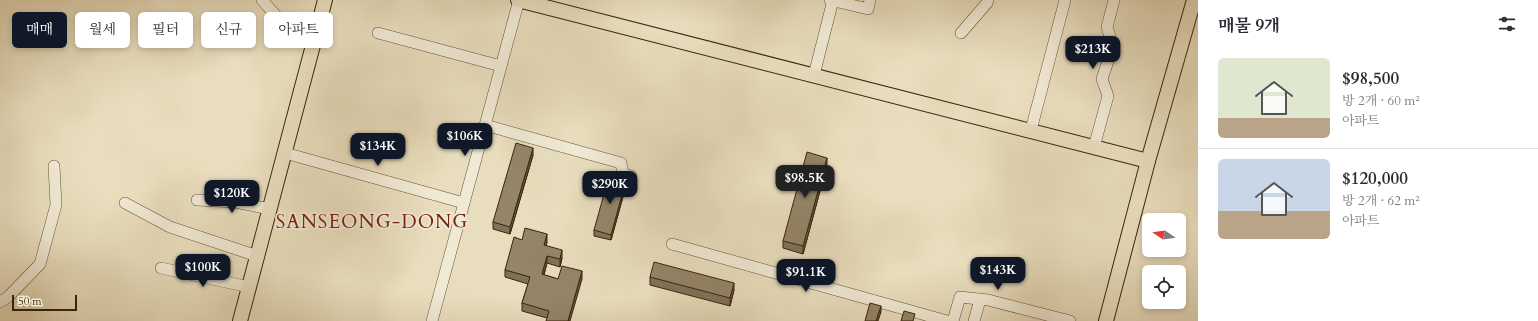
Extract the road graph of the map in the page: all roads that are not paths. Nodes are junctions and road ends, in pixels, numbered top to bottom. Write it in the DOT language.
graph roads {
  1 [pos="262,0"];
  2 [pos="325,0"];
  3 [pos="519,0"];
  4 [pos="832,0"];
  5 [pos="870,0"];
  6 [pos="988,0"];
  7 [pos="1065,0"];
  8 [pos="1114,0"];
  9 [pos="1194,0"];
  10 [pos="273,12"];
  11 [pos="322,12"];
  12 [pos="378,33"];
  13 [pos="961,33"];
  14 [pos="312,48"];
  15 [pos="501,66"];
  16 [pos="814,75"];
  17 [pos="485,125"];
  18 [pos="1031,130"];
  19 [pos="1094,147"];
  20 [pos="285,153"];
  21 [pos="1148,161"];
  22 [pos="54,166"];
  23 [pos="631,176"];
  24 [pos="197,200"];
  25 [pos="125,203"];
  26 [pos="464,203"];
  27 [pos="270,209"];
  28 [pos="672,244"];
  29 [pos="257,256"];
  30 [pos="161,268"];
  31 [pos="249,287"];
  32 [pos="980,300"];
  33 [pos="0,302"];
  34 [pos="240,321"];
  35 [pos="432,321"];
  36 [pos="947,321"];
  37 [pos="953,321"];
  38 [pos="974,321"];
  39 [pos="1070,321"];
  40 [pos="1106,321"];
  1 -- 10 [label="street"];
  2 -- 11 [label="main road"];
  3 -- 15 [label="street"];
  3 -- 16 [label="main road"];
  4 -- 5 [label="street"];
  4 -- 16 [label="street"];
  6 -- 13 [label="street"];
  7 -- 18 [label="street"];
  8 -- 19 [label="street"];
  9 -- 21 [label="main road"];
  12 -- 15 [label="street"];
  14 -- 20 [label="main road"];
  15 -- 17 [label="street"];
  16 -- 18 [label="main road"];
  17 -- 23 [label="street"];
  17 -- 26 [label="street"];
  18 -- 19 [label="main road"];
  19 -- 21 [label="main road"];
  20 -- 26 [label="street"];
  20 -- 27 [label="main road"];
  21 -- 40 [label="main road"];
  22 -- 33 [label="street"];
  24 -- 27 [label="street"];
  25 -- 29 [label="street"];
  26 -- 35 [label="street"];
  27 -- 29 [label="main road"];
  28 -- 36 [label="street"];
  29 -- 31 [label="main road"];
  30 -- 31 [label="street"];
  31 -- 34 [label="main road"];
  32 -- 37 [label="street"];
  32 -- 38 [label="street"];
  32 -- 39 [label="street"];
}
